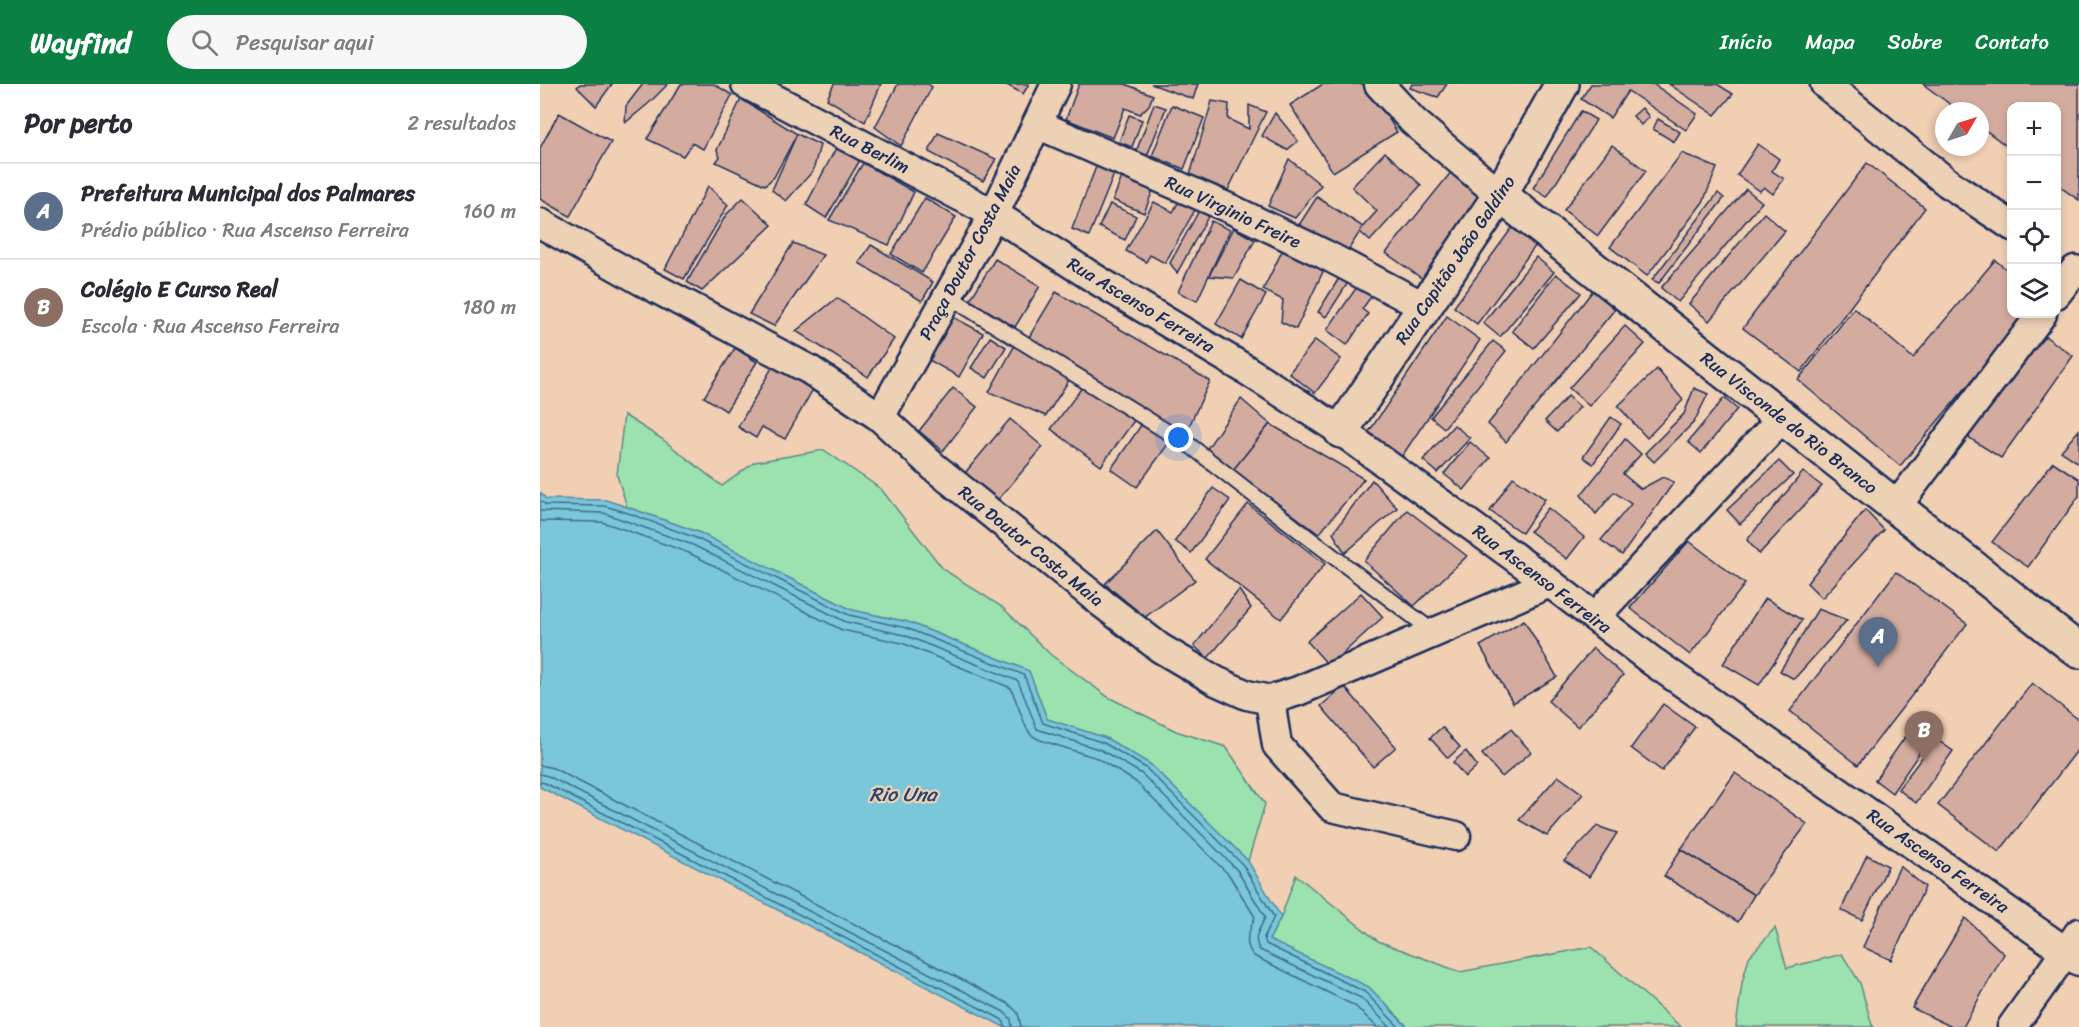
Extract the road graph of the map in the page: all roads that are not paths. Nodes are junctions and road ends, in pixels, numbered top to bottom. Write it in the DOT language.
graph roads {
  1 [pos="746,84"];
  2 [pos="1056,84"];
  3 [pos="1379,84"];
  4 [pos="1562,84"];
  5 [pos="1825,84"];
  6 [pos="1037,124"];
  7 [pos="1500,195"];
  8 [pos="994,214"];
  9 [pos="540,223"];
  10 [pos="2007,223"];
  11 [pos="2070,267"];
  12 [pos="2061,284"];
  13 [pos="948,296"];
  14 [pos="1425,307"];
  15 [pos="2039,318"];
  16 [pos="880,417"];
  17 [pos="1782,418"];
  18 [pos="1341,431"];
  19 [pos="1896,507"];
  20 [pos="1550,584"];
  21 [pos="1595,617"];
  22 [pos="1436,633"];
  23 [pos="2079,651"];
  24 [pos="1270,700"];
  25 [pos="1456,836"];
  26 [pos="2075,948"];
  27 [pos="2012,1027"];
  1 -- 8 [label="street, Rua Berlim"];
  2 -- 6 [label="street, Praça Doutor Costa Maia"];
  3 -- 7 [label="street"];
  4 -- 7 [label="street, Rua Capitão João Galdino"];
  5 -- 10 [label="street"];
  6 -- 8 [label="street, Praça Doutor Costa Maia"];
  6 -- 14 [label="street, Rua Virginio Freire"];
  7 -- 14 [label="street, Rua Capitão João Galdino"];
  7 -- 17 [label="street, Rua Visconde do Rio Branco"];
  8 -- 13 [label="street, Praça Doutor Costa Maia"];
  8 -- 18 [label="street, Rua Ascenso Ferreira"];
  9 -- 16 [label="street, Rua Doutor Costa Maia"];
  11 -- 12 [label="street"];
  13 -- 16 [label="street, Praça Doutor Costa Maia"];
  13 -- 22 [label="lane"];
  14 -- 18 [label="street, Rua Capitão João Galdino"];
  15 -- 19 [label="street"];
  16 -- 24 [label="street, Rua Doutor Costa Maia"];
  17 -- 19 [label="street, Rua Visconde do Rio Branco"];
  17 -- 21 [label="street"];
  18 -- 20 [label="street, Rua Ascenso Ferreira"];
  19 -- 23 [label="street, Rua Visconde do Rio Branco"];
  20 -- 21 [label="street, Rua Ascenso Ferreira"];
  20 -- 22 [label="street"];
  21 -- 26 [label="street, Rua Ascenso Ferreira"];
  22 -- 24 [label="street"];
  24 -- 25 [label="street"];
  26 -- 27 [label="street"];
}
